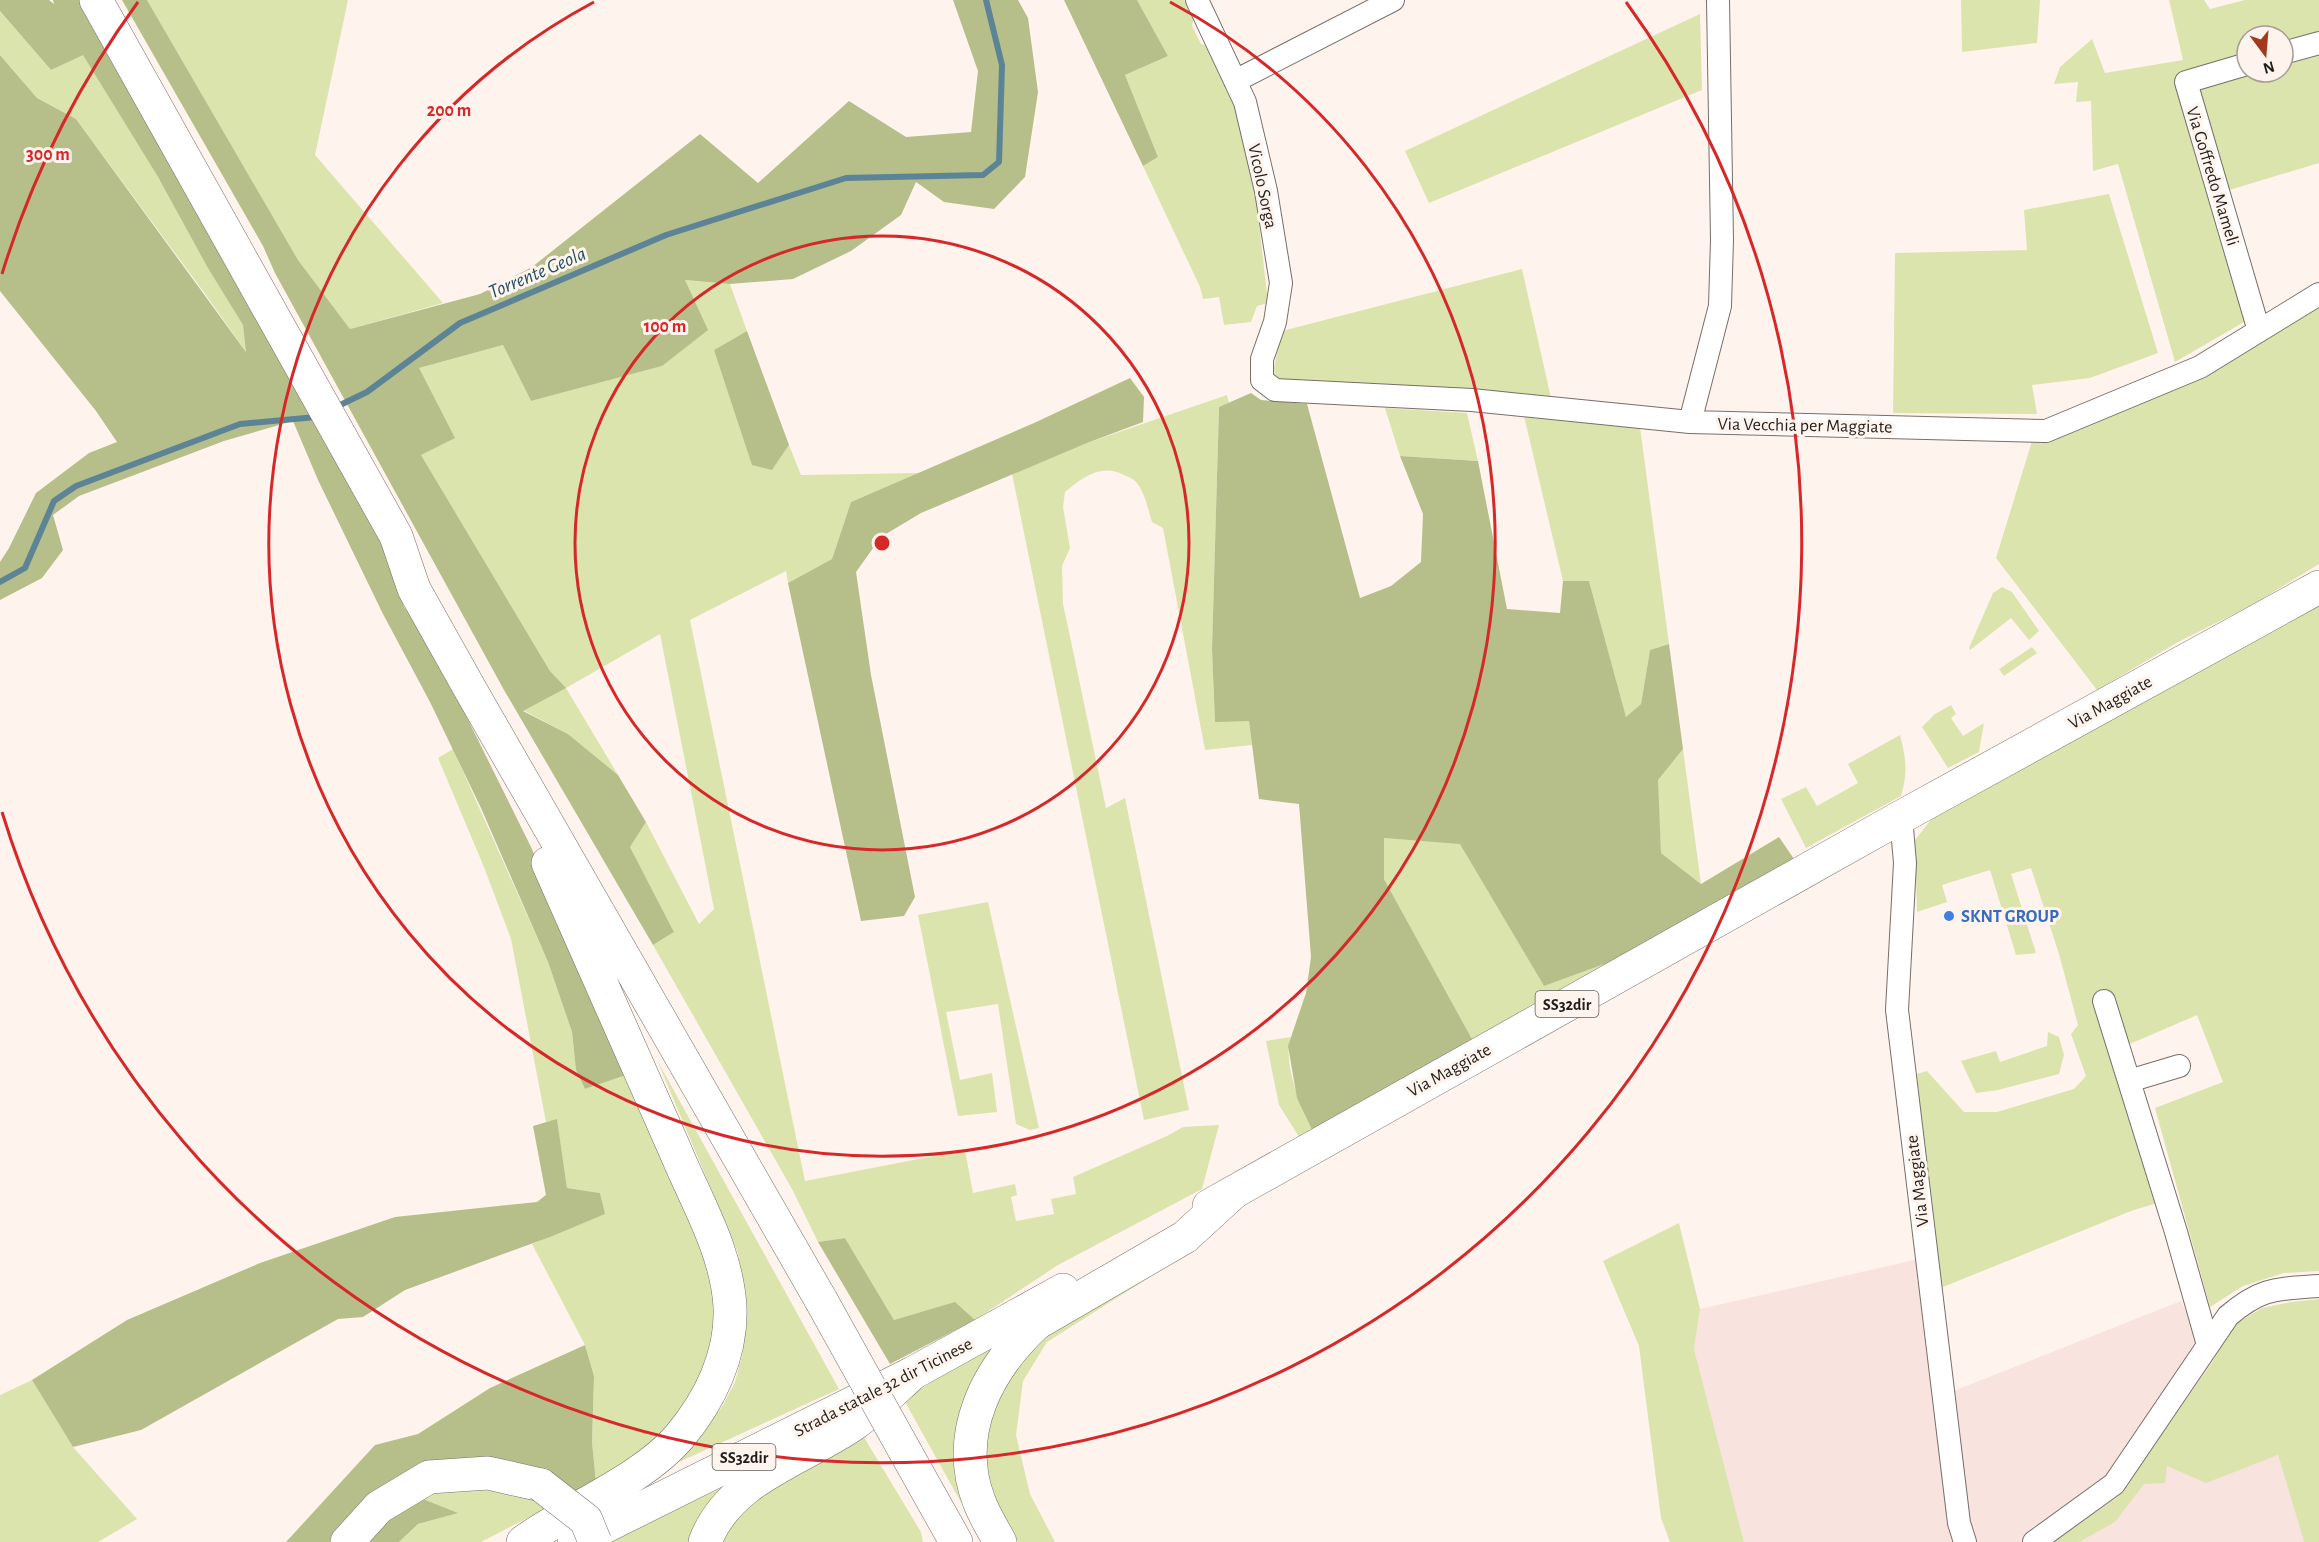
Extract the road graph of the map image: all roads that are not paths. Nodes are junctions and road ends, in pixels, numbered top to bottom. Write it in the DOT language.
graph roads {
  1 [pos="96,0"];
  2 [pos="1197,0"];
  3 [pos="1393,0"];
  4 [pos="1718,0"];
  5 [pos="2319,43"];
  6 [pos="2295,50"];
  7 [pos="2235,68"];
  8 [pos="1235,81"];
  9 [pos="2319,294"];
  10 [pos="2259,331"];
  11 [pos="1262,380"];
  12 [pos="1690,422"];
  13 [pos="2319,588"];
  14 [pos="470,689"];
  15 [pos="1901,817"];
  16 [pos="2104,1001"];
  17 [pos="2179,1066"];
  18 [pos="2129,1081"];
  19 [pos="1234,1192"];
  20 [pos="2319,1286"];
  21 [pos="998,1327"];
  22 [pos="2208,1345"];
  23 [pos="913,1373"];
  24 [pos="906,1454"];
  25 [pos="347,1542"];
  26 [pos="523,1542"];
  27 [pos="574,1542"];
  28 [pos="595,1542"];
  29 [pos="705,1542"];
  30 [pos="933,1542"];
  31 [pos="956,1542"];
  32 [pos="1000,1542"];
  33 [pos="1965,1542"];
  34 [pos="2034,1542"];
  1 -- 14 [label="main road"];
  2 -- 8 [label="street, Vicolo Sorga"];
  3 -- 8 [label="street"];
  4 -- 12 [label="street"];
  5 -- 6 [label="street"];
  7 -- 10 [label="street, Via Goffredo Mameli"];
  8 -- 11 [label="street, Vicolo Sorga"];
  9 -- 10 [label="street, Via Vecchia per Maggiate"];
  10 -- 12 [label="street, Via Vecchia per Maggiate"];
  11 -- 12 [label="street, Via Vecchia per Maggiate"];
  13 -- 15 [label="main road, Via Maggiate"];
  14 -- 24 [label="main road, bridge"];
  14 -- 26 [label="main road"];
  15 -- 19 [label="main road, Via Maggiate / SS32dir"];
  15 -- 33 [label="street, Via Maggiate"];
  16 -- 18 [label="street"];
  17 -- 18 [label="street"];
  18 -- 22 [label="street"];
  19 -- 21 [label="main road, Via Maggiate / SS32dir"];
  19 -- 32 [label="main road"];
  20 -- 22 [label="street"];
  21 -- 23 [label="main road, Strada statale 32 dir Ticinese / SS32dir"];
  22 -- 34 [label="street"];
  23 -- 27 [label="main road, Strada statale 32 dir Ticinese / SS32dir"];
  23 -- 29 [label="main road"];
  24 -- 30 [label="main road"];
  24 -- 31 [label="main road"];
  25 -- 28 [label="main road, bridge"];
}
